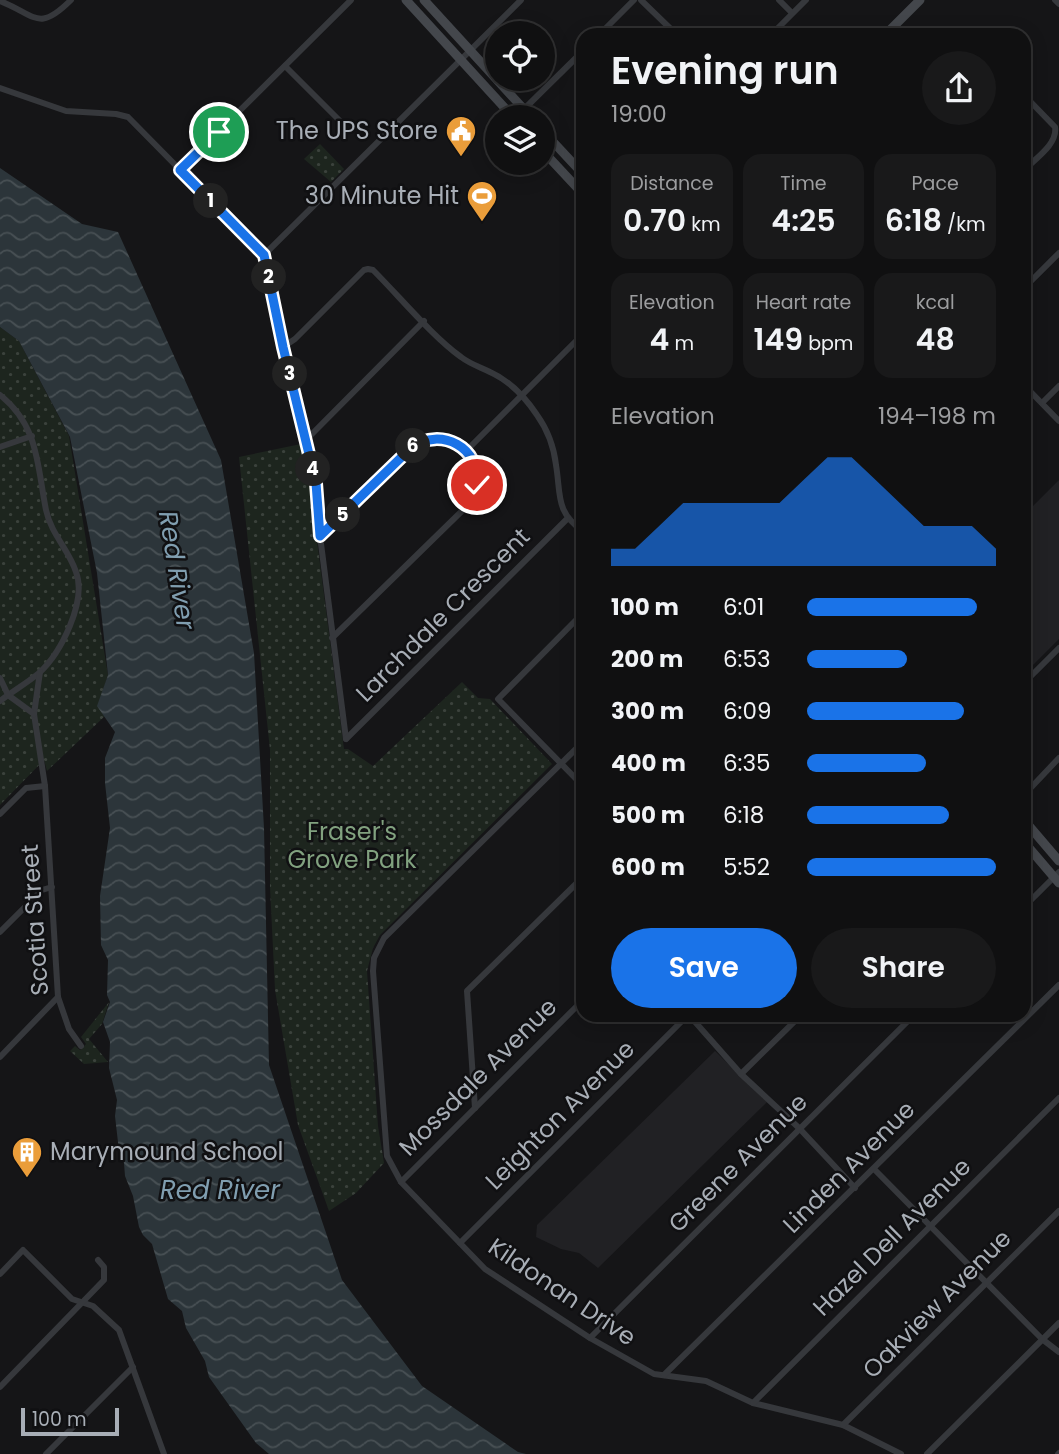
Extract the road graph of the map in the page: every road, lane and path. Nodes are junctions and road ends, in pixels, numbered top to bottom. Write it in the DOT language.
graph roads {
  1 [pos="71,0"];
  2 [pos="351,0"];
  3 [pos="406,0"];
  4 [pos="424,0"];
  5 [pos="521,0"];
  6 [pos="634,0"];
  7 [pos="641,0"];
  8 [pos="779,0"];
  9 [pos="806,0"];
  10 [pos="920,0"];
  11 [pos="1055,0"];
  12 [pos="0,1"];
  13 [pos="1059,4"];
  14 [pos="792,13"];
  15 [pos="606,28"];
  16 [pos="670,28"];
  17 [pos="778,28"];
  18 [pos="892,28"];
  19 [pos="471,51"];
  20 [pos="576,59"];
  21 [pos="461,61"];
  22 [pos="285,66"];
  23 [pos="0,88"];
  24 [pos="1031,102"];
  25 [pos="503,105"];
  26 [pos="520,105"];
  27 [pos="534,105"];
  28 [pos="339,120"];
  29 [pos="555,144"];
  30 [pos="1031,163"];
  31 [pos="555,164"];
  32 [pos="576,166"];
  33 [pos="180,170"];
  34 [pos="576,186"];
  35 [pos="1059,253"];
  36 [pos="264,255"];
  37 [pos="1031,281"];
  38 [pos="424,321"];
  39 [pos="576,341"];
  40 [pos="283,347"];
  41 [pos="1059,386"];
  42 [pos="1031,392"];
  43 [pos="521,394"];
  44 [pos="0,395"];
  45 [pos="1042,403"];
  46 [pos="1059,421"];
  47 [pos="32,436"];
  48 [pos="306,440"];
  49 [pos="0,447"];
  50 [pos="467,451"];
  51 [pos="568,519"];
  52 [pos="576,525"];
  53 [pos="320,536"];
  54 [pos="576,620"];
  55 [pos="332,638"];
  56 [pos="1059,648"];
  57 [pos="40,671"];
  58 [pos="1031,675"];
  59 [pos="0,678"];
  60 [pos="8,695"];
  61 [pos="0,701"];
  62 [pos="34,714"];
  63 [pos="576,749"];
  64 [pos="1059,758"];
  65 [pos="560,764"];
  66 [pos="576,779"];
  67 [pos="45,786"];
  68 [pos="1031,788"];
  69 [pos="0,814"];
  70 [pos="1031,828"];
  71 [pos="1031,849"];
  72 [pos="1059,861"];
  73 [pos="1057,877"];
  74 [pos="576,884"];
  75 [pos="52,887"];
  76 [pos="1031,901"];
  77 [pos="0,932"];
  78 [pos="1059,985"];
  79 [pos="58,998"];
  80 [pos="576,1007"];
  81 [pos="1031,1013"];
  82 [pos="682,1022"];
  83 [pos="695,1022"];
  84 [pos="794,1022"];
  85 [pos="907,1022"];
  86 [pos="1022,1022"];
  87 [pos="81,1046"];
  88 [pos="0,1057"];
  89 [pos="741,1074"];
  90 [pos="1059,1098"];
  91 [pos="475,1108"];
  92 [pos="799,1128"];
  93 [pos="874,1169"];
  94 [pos="401,1182"];
  95 [pos="855,1188"];
  96 [pos="1059,1211"];
  97 [pos="931,1225"];
  98 [pos="460,1243"];
  99 [pos="99,1260"];
  100 [pos="0,1273"];
  101 [pos="987,1282"];
  102 [pos="83,1303"];
  103 [pos="1059,1323"];
  104 [pos="590,1338"];
  105 [pos="1042,1339"];
  106 [pos="1059,1352"];
  107 [pos="133,1367"];
  108 [pos="664,1376"];
  109 [pos="0,1387"];
  110 [pos="754,1404"];
  111 [pos="843,1425"];
  112 [pos="47,1454"];
  113 [pos="163,1454"];
  114 [pos="901,1454"];
  115 [pos="927,1454"];
  1 -- 12 [label="street"];
  2 -- 22 [label="street"];
  3 -- 21 [label="main road"];
  4 -- 19 [label="main road"];
  5 -- 19 [label="street"];
  6 -- 15 [label="street"];
  7 -- 16 [label="street"];
  8 -- 14 [label="street"];
  9 -- 14 [label="street"];
  10 -- 18 [label="main road"];
  11 -- 13 [label="street"];
  14 -- 17 [label="street"];
  19 -- 21 [label="street"];
  19 -- 26 [label="main road"];
  20 -- 27 [label="street"];
  21 -- 25 [label="main road"];
  21 -- 36 [label="street"];
  22 -- 28 [label="street"];
  22 -- 33 [label="street"];
  23 -- 33 [label="street"];
  24 -- 30 [label="street"];
  29 -- 32 [label="main road"];
  31 -- 34 [label="main road"];
  33 -- 36 [label="street"];
  35 -- 37 [label="street"];
  36 -- 40 [label="street"];
  38 -- 40 [label="street"];
  38 -- 43 [label="street"];
  38 -- 48 [label="street"];
  39 -- 43 [label="street"];
  40 -- 48 [label="street"];
  41 -- 45 [label="street"];
  42 -- 45 [label="street"];
  43 -- 50 [label="street"];
  43 -- 51 [label="street"];
  44 -- 47 [label="street"];
  45 -- 46 [label="street"];
  47 -- 49 [label="street"];
  47 -- 57 [label="street"];
  48 -- 53 [label="street"];
  50 -- 53 [label="street"];
  50 -- 55 [label="street"];
  51 -- 52 [label="street"];
  51 -- 55 [label="street, Larchdale Crescent"];
  53 -- 55 [label="street"];
  54 -- 65 [label="street"];
  56 -- 58 [label="street"];
  57 -- 60 [label="street"];
  57 -- 62 [label="street, Scotia Street"];
  59 -- 60 [label="street"];
  60 -- 61 [label="street"];
  60 -- 62 [label="street"];
  62 -- 67 [label="street, Scotia Street"];
  63 -- 65 [label="street"];
  64 -- 68 [label="street"];
  65 -- 66 [label="street"];
  65 -- 94 [label="street, Kildonan Drive"];
  67 -- 69 [label="street"];
  67 -- 75 [label="street, Scotia Street"];
  70 -- 72 [label="main road"];
  71 -- 73 [label="main road"];
  73 -- 76 [label="street"];
  74 -- 91 [label="street"];
  75 -- 77 [label="street"];
  75 -- 79 [label="street, Scotia Street"];
  78 -- 81 [label="street, Linden Avenue"];
  79 -- 87 [label="street, Scotia Street"];
  79 -- 88 [label="street"];
  80 -- 91 [label="street, Mossdale Avenue"];
  82 -- 98 [label="street, Leighton Avenue"];
  83 -- 89 [label="street"];
  84 -- 89 [label="street"];
  85 -- 92 [label="street, Greene Avenue"];
  86 -- 93 [label="street, Linden Avenue"];
  89 -- 92 [label="street"];
  90 -- 97 [label="street, Hazel Dell Avenue"];
  91 -- 94 [label="street, Mossdale Avenue"];
  92 -- 95 [label="street"];
  92 -- 104 [label="street, Greene Avenue"];
  93 -- 95 [label="street, Linden Avenue"];
  93 -- 97 [label="street"];
  94 -- 98 [label="street, Kildonan Drive"];
  95 -- 108 [label="street, Linden Avenue"];
  96 -- 101 [label="street, Oakview Avenue"];
  97 -- 101 [label="street"];
  97 -- 110 [label="street, Hazel Dell Avenue"];
  98 -- 104 [label="street, Kildonan Drive"];
  99 -- 102 [label="street"];
  100 -- 102 [label="street"];
  101 -- 105 [label="street"];
  101 -- 111 [label="street, Oakview Avenue"];
  102 -- 107 [label="street"];
  102 -- 109 [label="street"];
  103 -- 105 [label="street"];
  104 -- 108 [label="street, Kildonan Drive"];
  105 -- 106 [label="street"];
  105 -- 115 [label="street"];
  107 -- 112 [label="street"];
  107 -- 113 [label="street"];
  108 -- 110 [label="street, Kildonan Drive"];
  110 -- 111 [label="street, Kildonan Drive"];
  111 -- 114 [label="street, Kildonan Drive"];
}
